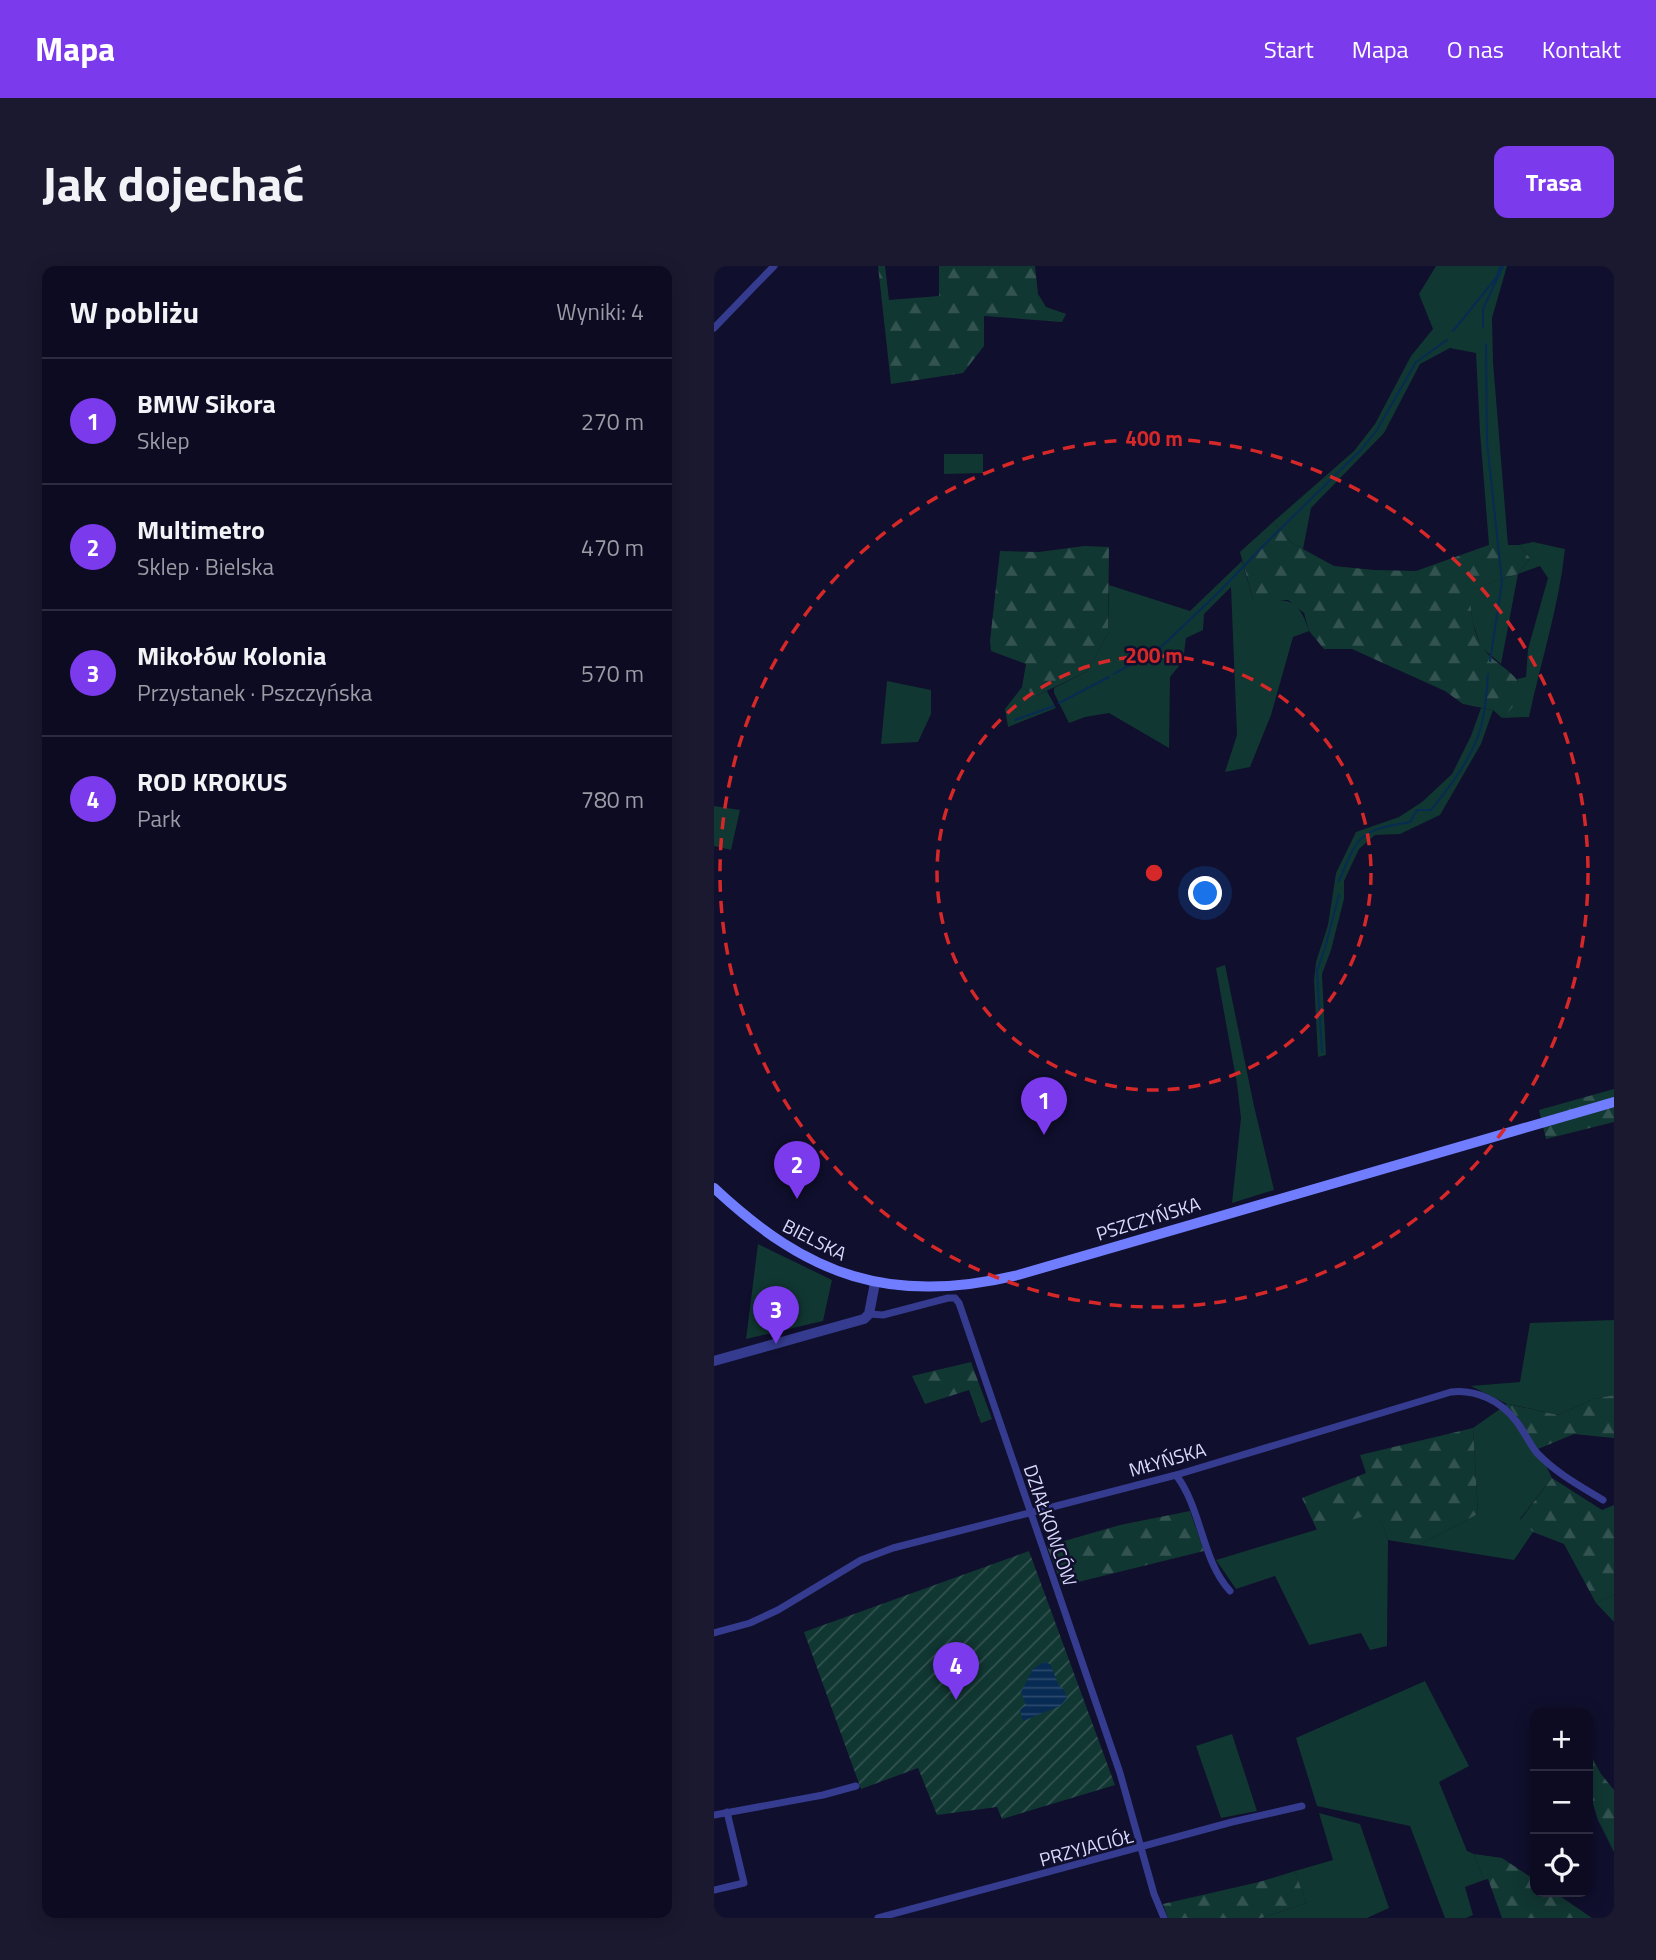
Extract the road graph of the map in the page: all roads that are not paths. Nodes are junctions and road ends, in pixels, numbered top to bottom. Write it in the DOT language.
graph roads {
  1 [pos="774,266"];
  2 [pos="714,328"];
  3 [pos="1614,1102"];
  4 [pos="714,1188"];
  5 [pos="876,1283"];
  6 [pos="869,1314"];
  7 [pos="714,1361"];
  8 [pos="1176,1475"];
  9 [pos="1603,1500"];
  10 [pos="1030,1511"];
  11 [pos="1230,1591"];
  12 [pos="714,1633"];
  13 [pos="856,1786"];
  14 [pos="1302,1806"];
  15 [pos="727,1812"];
  16 [pos="714,1815"];
  17 [pos="1142,1848"];
  18 [pos="714,1890"];
  19 [pos="878,1918"];
  20 [pos="1164,1918"];
  1 -- 2 [label="street"];
  3 -- 5 [label="main road, PSZCZYŃSKA"];
  4 -- 5 [label="main road, BIELSKA"];
  5 -- 6 [label="street"];
  6 -- 7 [label="street"];
  6 -- 10 [label="street, DZIAŁKOWCÓW"];
  8 -- 9 [label="street, MŁYŃSKA"];
  8 -- 10 [label="street, MŁYŃSKA"];
  8 -- 11 [label="street"];
  10 -- 12 [label="street, MŁYŃSKA"];
  10 -- 17 [label="street, DZIAŁKOWCÓW"];
  13 -- 15 [label="street"];
  14 -- 17 [label="street, PRZYJACIÓŁ"];
  15 -- 16 [label="street"];
  15 -- 18 [label="street"];
  17 -- 19 [label="street, PRZYJACIÓŁ"];
  17 -- 20 [label="street, DZIAŁKOWCÓW"];
}
